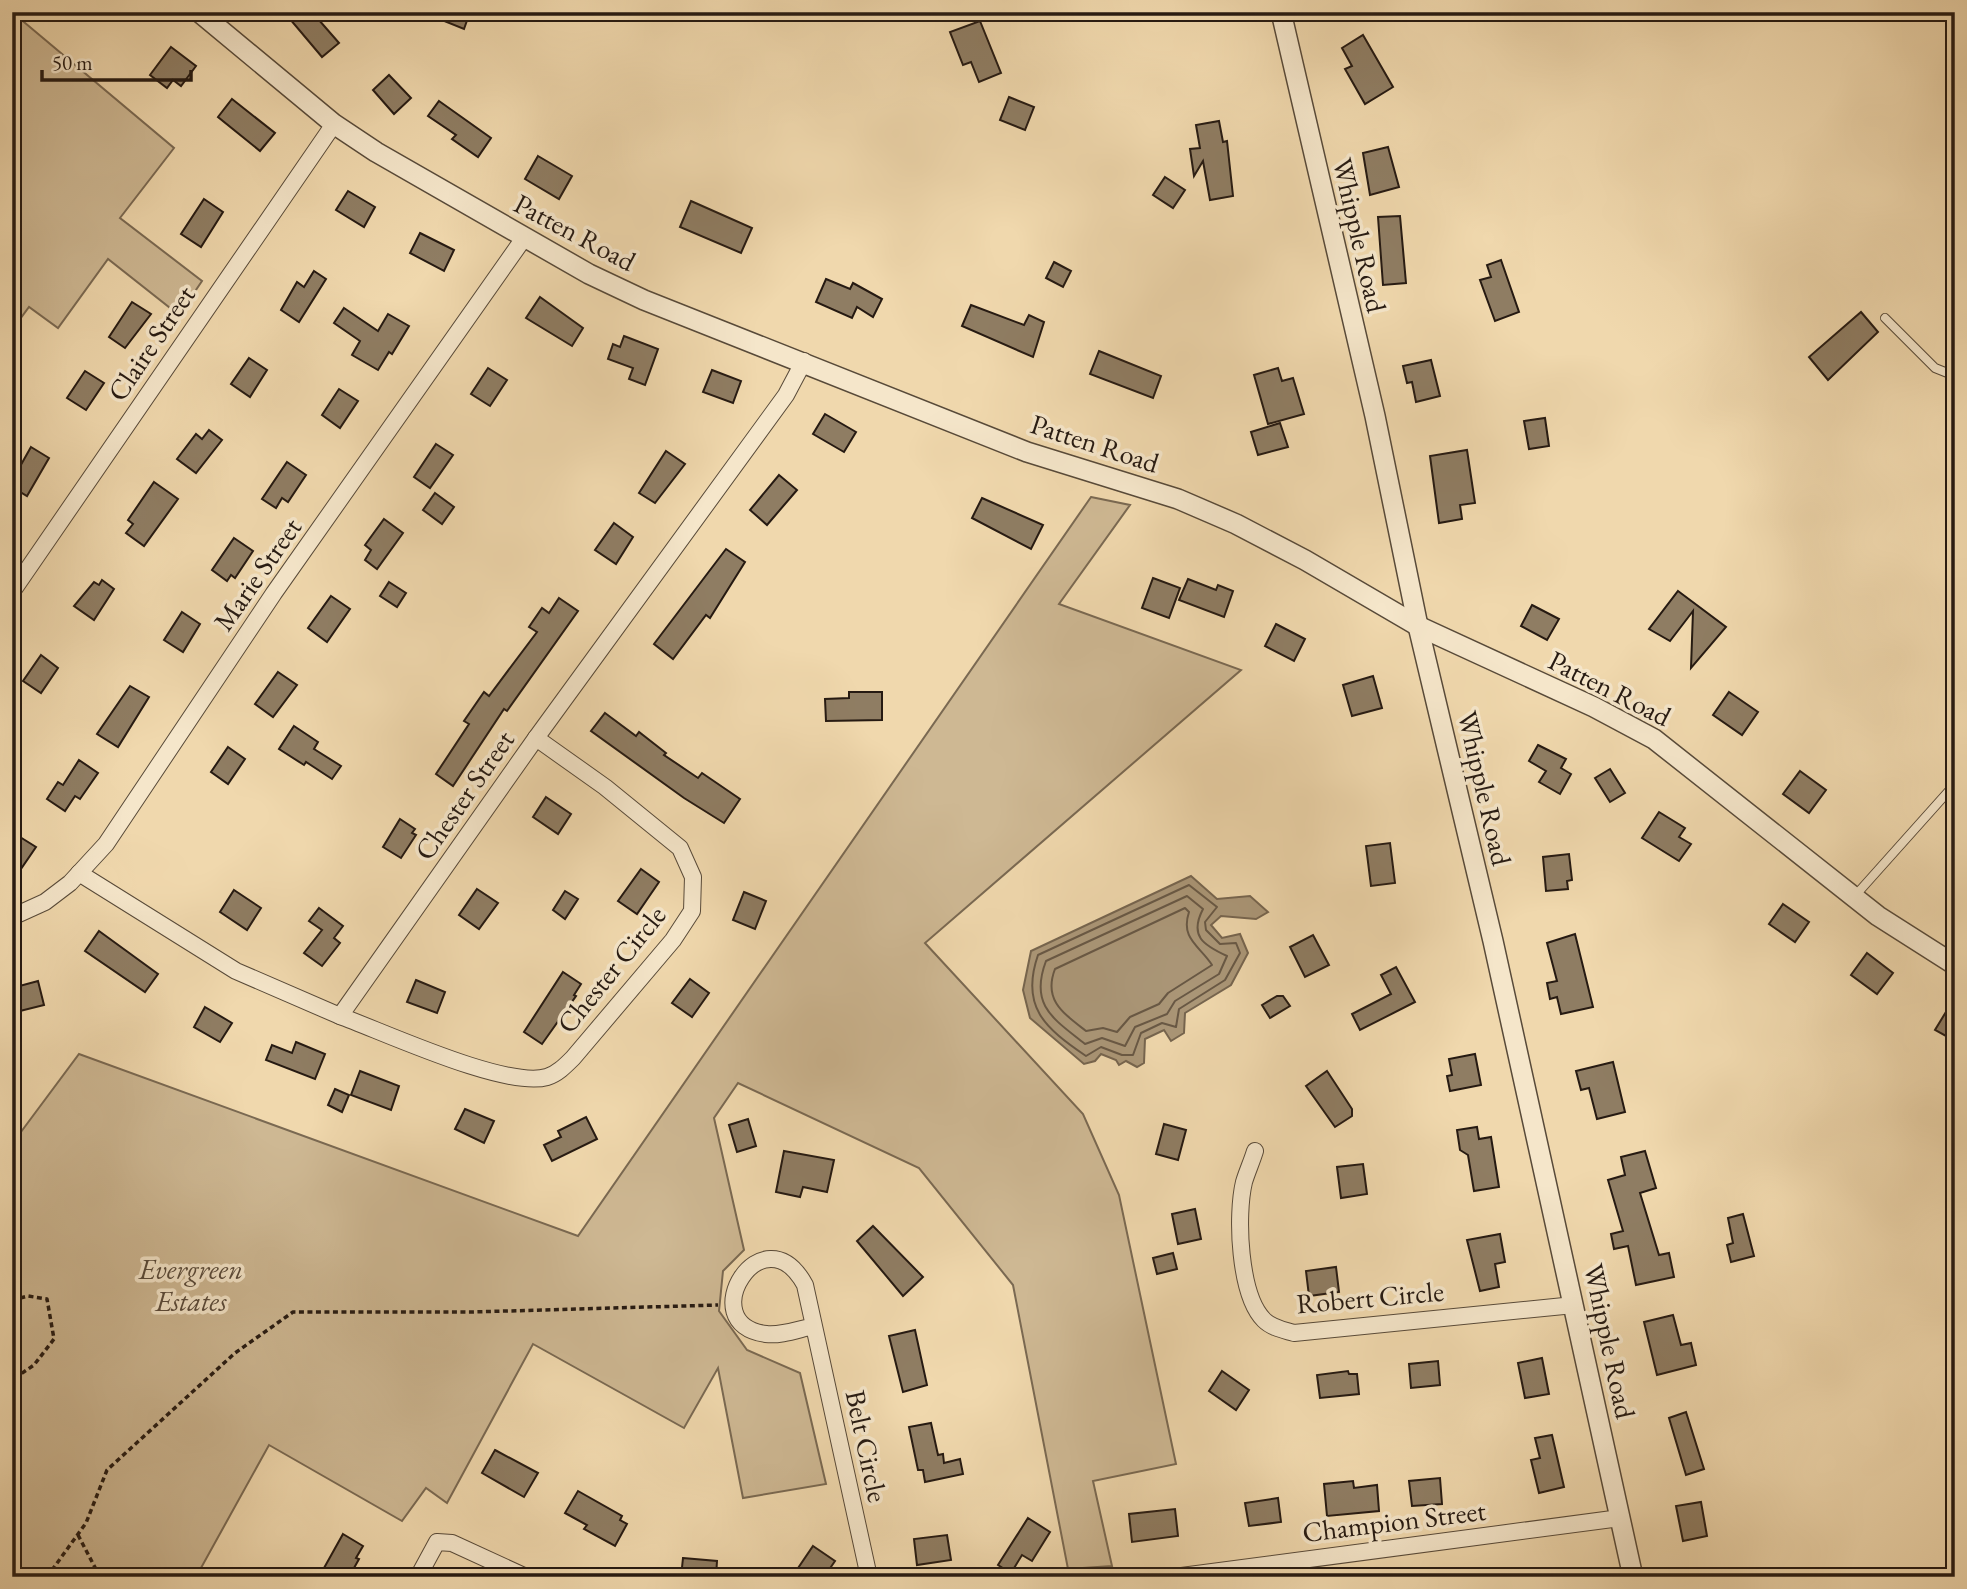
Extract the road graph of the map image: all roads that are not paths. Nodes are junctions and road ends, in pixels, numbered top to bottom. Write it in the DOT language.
graph roads {
  1 [pos="199,12"];
  2 [pos="1281,12"];
  3 [pos="334,124"];
  4 [pos="524,237"];
  5 [pos="1885,318"];
  6 [pos="804,361"];
  7 [pos="1955,376"];
  8 [pos="12,592"];
  9 [pos="1418,626"];
  10 [pos="536,738"];
  11 [pos="1955,784"];
  12 [pos="79,873"];
  13 [pos="1854,897"];
  14 [pos="12,917"];
  15 [pos="1955,965"];
  16 [pos="340,1016"];
  17 [pos="1255,1151"];
  18 [pos="1574,1305"];
  19 [pos="814,1326"];
  20 [pos="1620,1518"];
  21 [pos="418,1577"];
  22 [pos="526,1577"];
  23 [pos="869,1577"];
  24 [pos="1174,1577"];
  25 [pos="1633,1577"];
  1 -- 3 [label="street, Patten Road"];
  2 -- 9 [label="street, Whipple Road"];
  3 -- 4 [label="street, Patten Road"];
  3 -- 8 [label="street, Claire Street"];
  4 -- 6 [label="street, Patten Road"];
  4 -- 12 [label="street, Marie Street"];
  5 -- 7 [label="lane"];
  6 -- 9 [label="street, Patten Road"];
  6 -- 10 [label="street, Chester Street"];
  9 -- 13 [label="street, Patten Road"];
  9 -- 18 [label="street, Whipple Road"];
  10 -- 16 [label="street, Chester Street"];
  10 -- 16 [label="street, Chester Circle"];
  11 -- 13 [label="lane"];
  12 -- 14 [label="street, Marie Street"];
  12 -- 16 [label="street"];
  13 -- 15 [label="street, Patten Road"];
  17 -- 18 [label="street, Robert Circle"];
  18 -- 20 [label="street, Whipple Road"];
  19 -- 19 [label="street, Belt Circle"];
  19 -- 23 [label="street, Belt Circle"];
  20 -- 24 [label="street, Champion Street"];
  20 -- 25 [label="street, Whipple Road"];
  21 -- 22 [label="street"];
}
